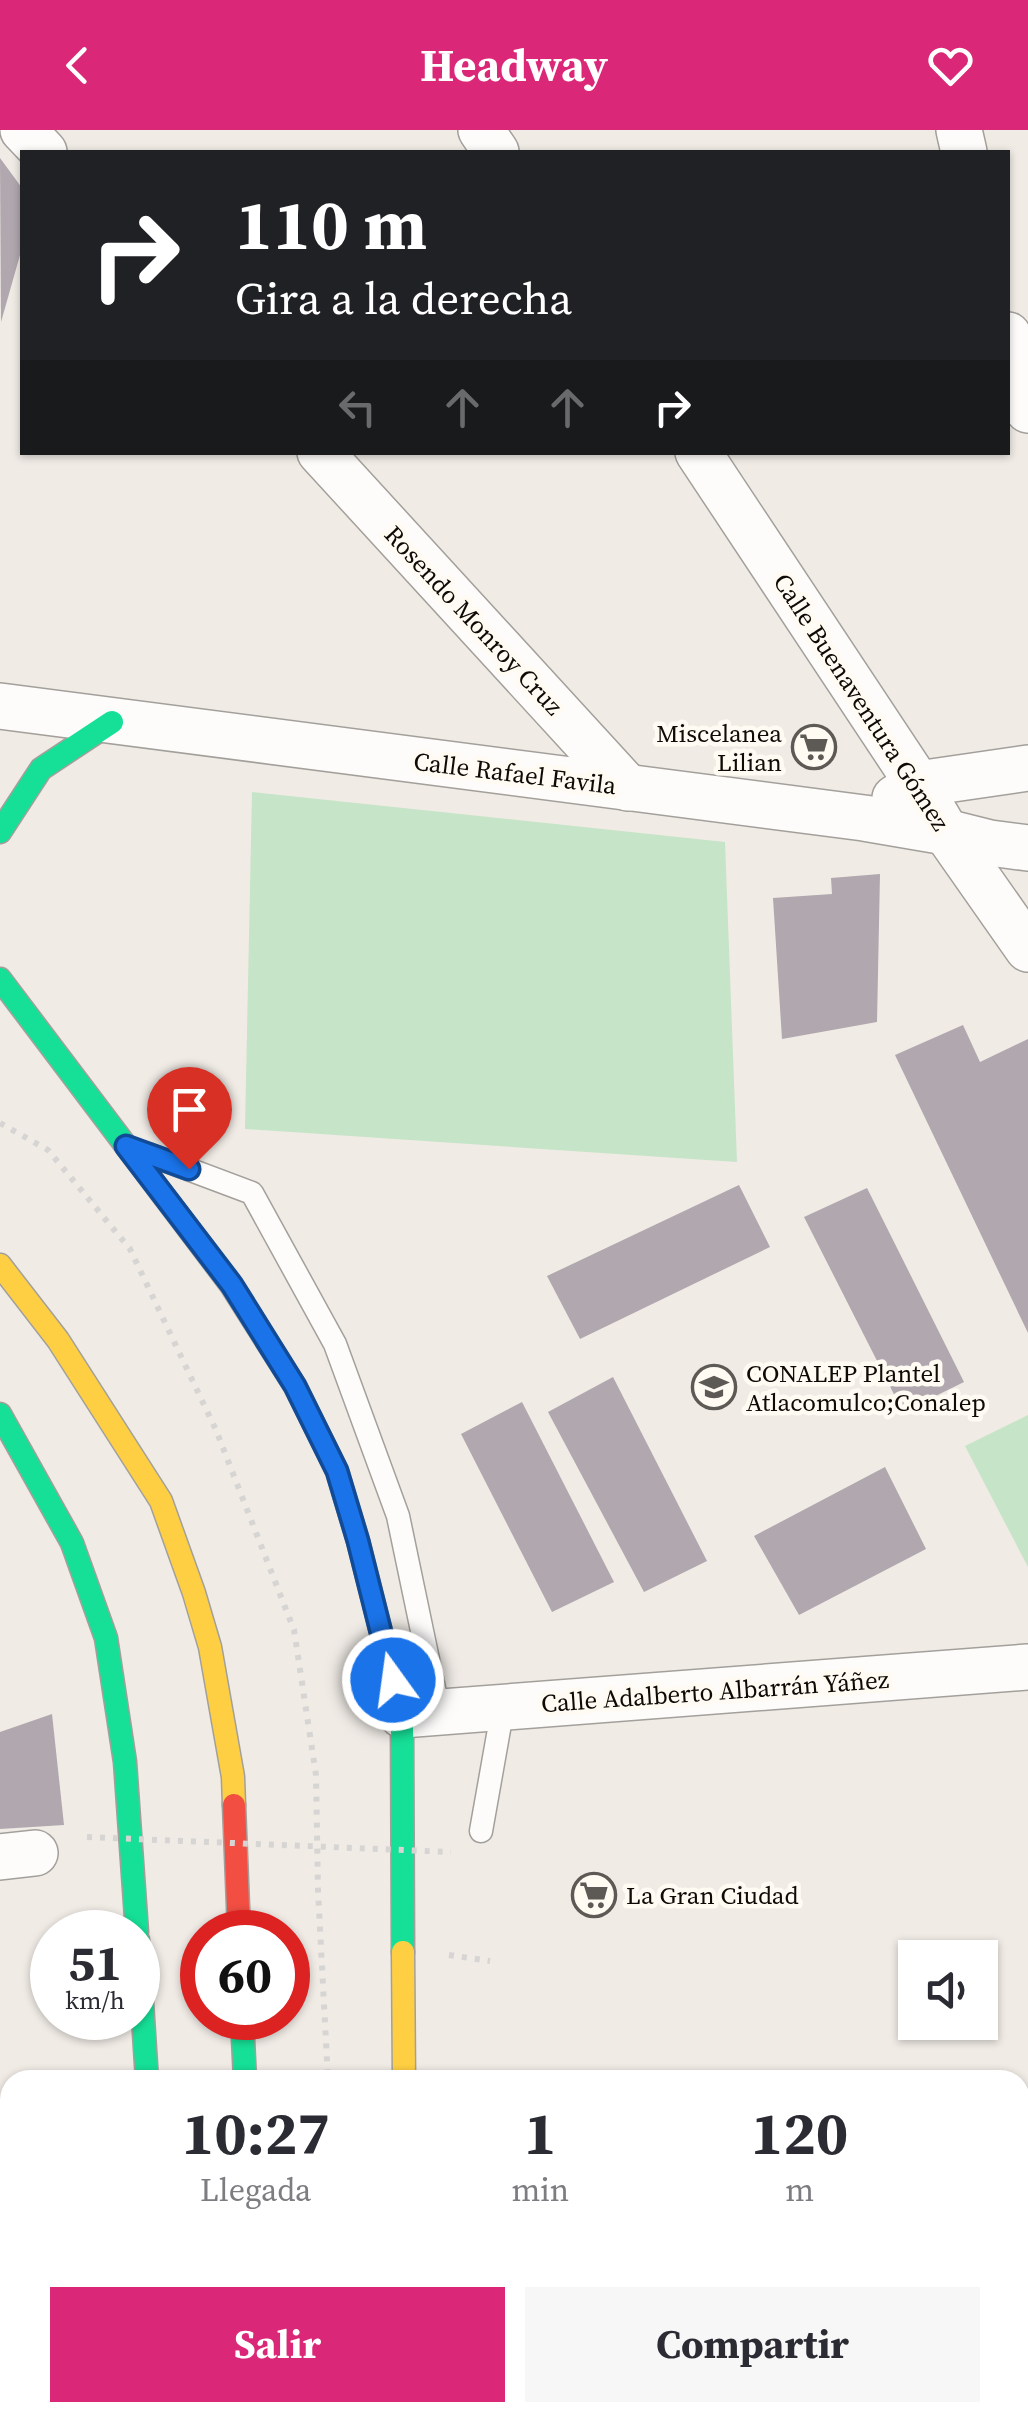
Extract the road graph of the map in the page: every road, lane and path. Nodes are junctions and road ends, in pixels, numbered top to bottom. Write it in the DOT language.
graph roads {
  1 [pos="24,130"];
  2 [pos="42,150"];
  3 [pos="1013,343"];
  4 [pos="1028,410"];
  5 [pos="323,455"];
  6 [pos="700,455"];
  7 [pos="0,706"];
  8 [pos="112,722"];
  9 [pos="1028,768"];
  10 [pos="918,784"];
  11 [pos="628,788"];
  12 [pos="864,818"];
  13 [pos="0,832"];
  14 [pos="946,832"];
  15 [pos="1028,848"];
  16 [pos="1028,949"];
  17 [pos="0,979"];
  18 [pos="126,1146"];
  19 [pos="0,1265"];
  20 [pos="0,1414"];
  21 [pos="1028,1667"];
  22 [pos="504,1707"];
  23 [pos="420,1713"];
  24 [pos="481,1830"];
  25 [pos="87,1837"];
  26 [pos="451,1852"];
  27 [pos="135,1910"];
  28 [pos="238,1910"];
  29 [pos="448,1955"];
  30 [pos="490,1961"];
  31 [pos="144,2040"];
  32 [pos="243,2040"];
  33 [pos="146,2070"];
  34 [pos="245,2070"];
  35 [pos="404,2070"];
  1 -- 2 [label="street"];
  3 -- 4 [label="street"];
  5 -- 11 [label="street, Rosendo Monroy Cruz"];
  6 -- 10 [label="street, Calle Buenaventura Gómez"];
  7 -- 8 [label="street, Calle Rafael Favila"];
  8 -- 11 [label="street, Calle Rafael Favila"];
  8 -- 13 [label="main road"];
  9 -- 10 [label="street"];
  10 -- 12 [label="street"];
  10 -- 14 [label="street, Calle Buenaventura Gómez"];
  11 -- 12 [label="street, Calle Rafael Favila"];
  12 -- 14 [label="street, Calle Rafael Favila"];
  14 -- 15 [label="street, Calle Rafael Favila"];
  14 -- 16 [label="street, Calle Buenaventura Gómez"];
  17 -- 18 [label="main road"];
  18 -- 23 [label="main road"];
  18 -- 23 [label="lane"];
  19 -- 28 [label="main road"];
  20 -- 27 [label="main road"];
  21 -- 22 [label="street, Calle Adalberto Albarrán Yáñez"];
  22 -- 23 [label="street, Calle Adalberto Albarrán Yáñez"];
  22 -- 24 [label="lane"];
  23 -- 35 [label="main road"];
  25 -- 26 [label="path, bridge"];
  29 -- 30 [label="path"];
  31 -- 33 [label="main road"];
  32 -- 34 [label="main road"];
}
